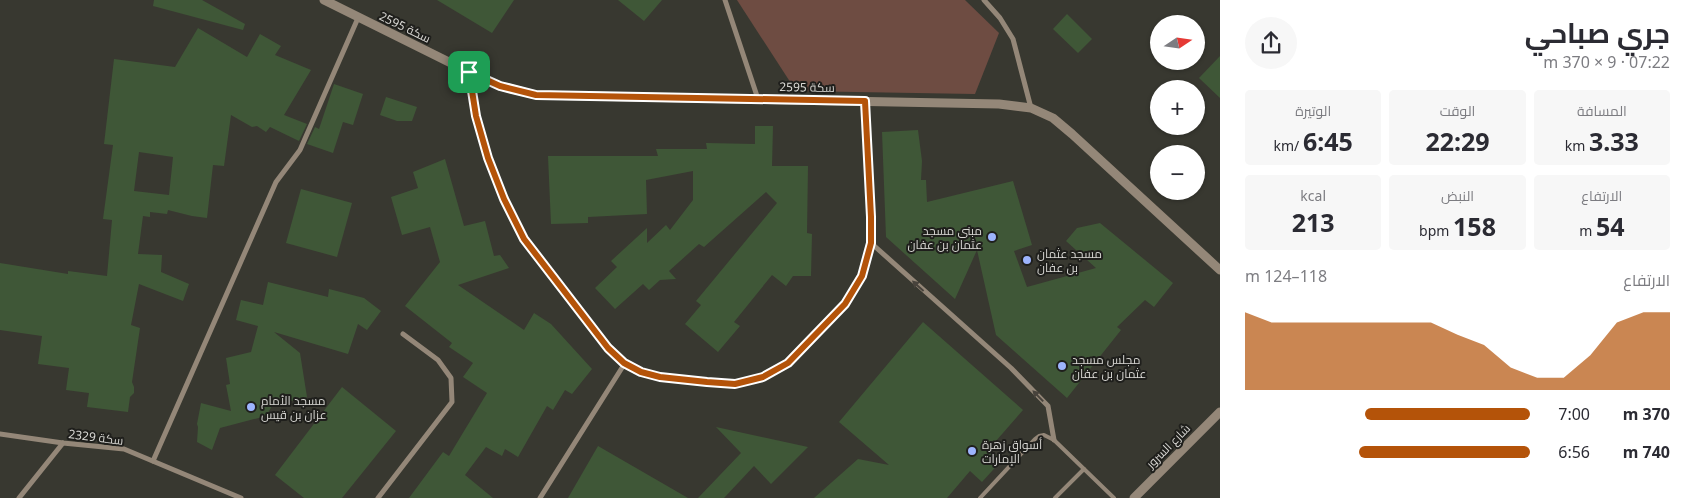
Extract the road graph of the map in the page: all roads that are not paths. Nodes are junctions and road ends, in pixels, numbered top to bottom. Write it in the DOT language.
graph roads {
  1 [pos="324,0"];
  2 [pos="725,0"];
  3 [pos="984,0"];
  4 [pos="358,18"];
  5 [pos="469,72"];
  6 [pos="758,99"];
  7 [pos="865,101"];
  8 [pos="1031,108"];
  9 [pos="871,243"];
  10 [pos="1220,270"];
  11 [pos="404,334"];
  12 [pos="624,363"];
  13 [pos="1220,412"];
  14 [pos="0,434"];
  15 [pos="1054,440"];
  16 [pos="63,443"];
  17 [pos="153,461"];
  18 [pos="1084,469"];
  19 [pos="19,498"];
  20 [pos="241,498"];
  21 [pos="378,498"];
  22 [pos="540,498"];
  23 [pos="980,498"];
  24 [pos="1055,498"];
  25 [pos="1114,498"];
  26 [pos="1134,498"];
  1 -- 4 [label="street, سكة 2595"];
  2 -- 6 [label="street"];
  3 -- 8 [label="street"];
  4 -- 5 [label="street, سكة 2595"];
  4 -- 17 [label="street"];
  5 -- 6 [label="street, سكة 2595"];
  5 -- 12 [label="street"];
  6 -- 7 [label="street, سكة 2595"];
  7 -- 8 [label="street, سكة 2595"];
  7 -- 9 [label="street"];
  8 -- 10 [label="street, سكة 2595"];
  9 -- 12 [label="street"];
  15 -- 9 [label="street, one-way"];
  11 -- 21 [label="street"];
  12 -- 22 [label="street"];
  13 -- 26 [label="street, شارع السرور"];
  14 -- 16 [label="street, سكة 2329"];
  15 -- 18 [label="lane"];
  15 -- 23 [label="lane"];
  16 -- 17 [label="street, سكة 2329"];
  16 -- 19 [label="street"];
  17 -- 20 [label="street, سكة 2329"];
  18 -- 24 [label="lane"];
  18 -- 25 [label="lane"];
}
